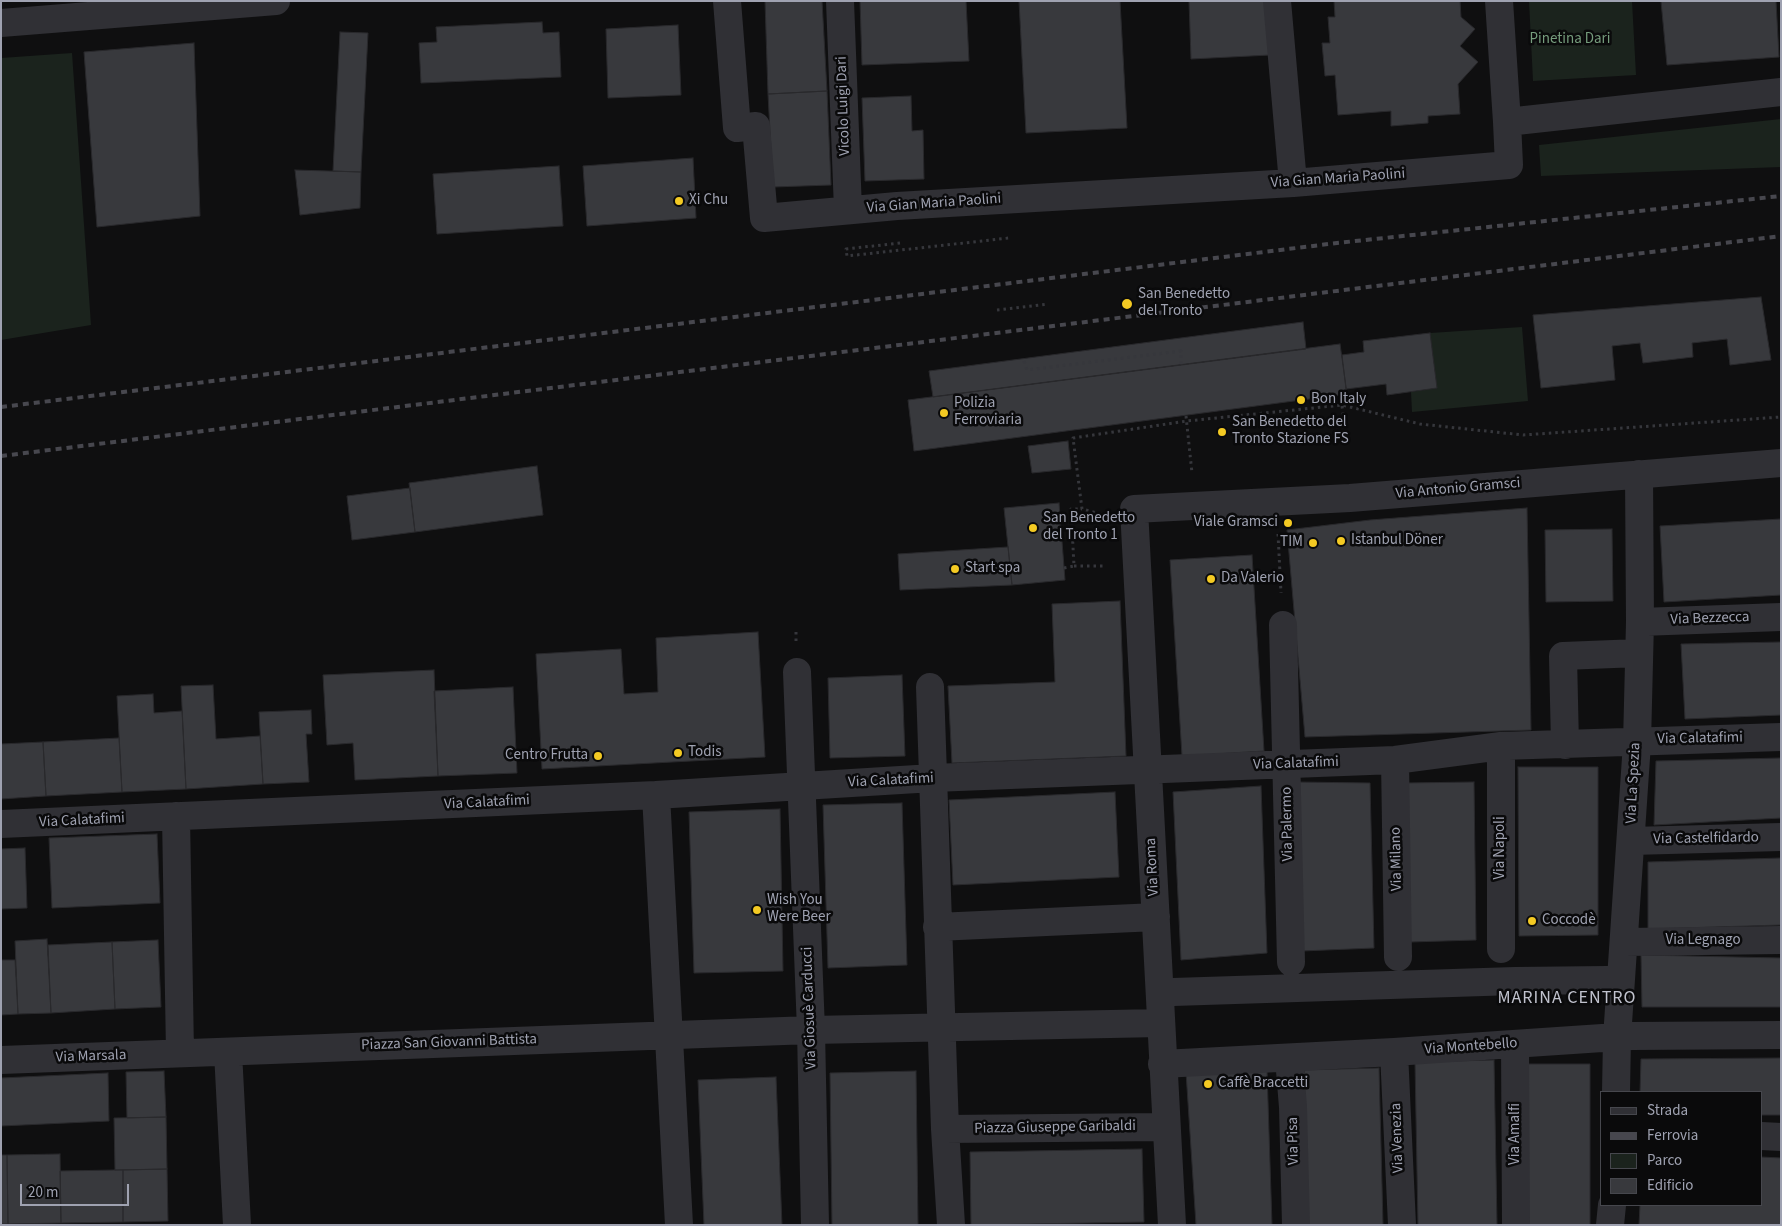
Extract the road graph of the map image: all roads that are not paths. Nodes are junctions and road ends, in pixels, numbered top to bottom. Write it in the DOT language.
graph roads {
  1 [pos="276,1"];
  2 [pos="727,1"];
  3 [pos="840,1"];
  4 [pos="1277,1"];
  5 [pos="1499,1"];
  6 [pos="1,23"];
  7 [pos="1781,92"];
  8 [pos="1507,122"];
  9 [pos="1293,183"];
  10 [pos="848,210"];
  11 [pos="1781,463"];
  12 [pos="1639,474"];
  13 [pos="1134,509"];
  14 [pos="1781,617"];
  15 [pos="1640,622"];
  16 [pos="1284,625"];
  17 [pos="1639,653"];
  18 [pos="797,672"];
  19 [pos="930,687"];
  20 [pos="1781,738"];
  21 [pos="1637,743"];
  22 [pos="1565,745"];
  23 [pos="1502,746"];
  24 [pos="1395,760"];
  25 [pos="1287,765"];
  26 [pos="1149,771"];
  27 [pos="933,778"];
  28 [pos="803,785"];
  29 [pos="656,795"];
  30 [pos="176,816"];
  31 [pos="1,824"];
  32 [pos="1781,837"];
  33 [pos="1631,841"];
  34 [pos="1156,917"];
  35 [pos="937,927"];
  36 [pos="1781,940"];
  37 [pos="1625,942"];
  38 [pos="1501,949"];
  39 [pos="1398,957"];
  40 [pos="1290,962"];
  41 [pos="1607,980"];
  42 [pos="1173,992"];
  43 [pos="1160,1023"];
  44 [pos="941,1028"];
  45 [pos="811,1030"];
  46 [pos="1781,1034"];
  47 [pos="670,1035"];
  48 [pos="1617,1038"];
  49 [pos="1515,1044"];
  50 [pos="228,1052"];
  51 [pos="1394,1052"];
  52 [pos="180,1054"];
  53 [pos="1289,1058"];
  54 [pos="1,1060"];
  55 [pos="1162,1064"];
  56 [pos="1616,1091"];
  57 [pos="1165,1127"];
  58 [pos="945,1129"];
  59 [pos="1762,1136"];
  60 [pos="1781,1136"];
  61 [pos="1612,1206"];
  62 [pos="237,1225"];
  63 [pos="679,1225"];
  64 [pos="815,1225"];
  65 [pos="951,1225"];
  66 [pos="1172,1225"];
  67 [pos="1296,1225"];
  68 [pos="1402,1225"];
  69 [pos="1516,1225"];
  70 [pos="1610,1225"];
  1 -- 6 [label="street"];
  2 -- 10 [label="street, Via Gian Maria Paolini"];
  3 -- 10 [label="street, Vicolo Luigi Dari"];
  4 -- 9 [label="street"];
  5 -- 8 [label="street"];
  7 -- 8 [label="street"];
  8 -- 9 [label="street, Via Gian Maria Paolini"];
  9 -- 10 [label="street, Via Gian Maria Paolini"];
  11 -- 12 [label="street, Via Antonio Gramsci"];
  12 -- 13 [label="street, Via Antonio Gramsci"];
  12 -- 15 [label="street, Via La Spezia"];
  13 -- 26 [label="street, Via Roma"];
  14 -- 15 [label="street, Via Bezzecca"];
  15 -- 17 [label="street, Via La Spezia"];
  16 -- 25 [label="street, Via Palermo"];
  17 -- 21 [label="street, Via La Spezia"];
  17 -- 22 [label="street"];
  18 -- 28 [label="street, Via Giosuè Carducci"];
  19 -- 27 [label="street"];
  20 -- 21 [label="street, Via Calatafimi"];
  21 -- 22 [label="street, Via Calatafimi"];
  21 -- 33 [label="street, Via La Spezia"];
  22 -- 23 [label="street, Via Calatafimi"];
  23 -- 24 [label="street, Via Calatafimi"];
  23 -- 38 [label="street, Via Napoli"];
  24 -- 25 [label="street, Via Calatafimi"];
  24 -- 39 [label="street, Via Milano"];
  25 -- 26 [label="street, Via Calatafimi"];
  25 -- 40 [label="street, Via Palermo"];
  26 -- 27 [label="street, Via Calatafimi"];
  26 -- 34 [label="street, Via Roma"];
  27 -- 28 [label="street, Via Calatafimi"];
  27 -- 35 [label="street"];
  28 -- 29 [label="street, Via Calatafimi"];
  28 -- 45 [label="street, Via Giosuè Carducci"];
  29 -- 30 [label="street, Via Calatafimi"];
  29 -- 47 [label="street"];
  30 -- 31 [label="street, Via Calatafimi"];
  30 -- 52 [label="street"];
  32 -- 33 [label="street, Via Castelfidardo"];
  33 -- 37 [label="street, Via La Spezia"];
  34 -- 35 [label="street"];
  34 -- 43 [label="street, Via Roma"];
  35 -- 44 [label="street"];
  36 -- 37 [label="street, Via Legnago"];
  37 -- 48 [label="street, Via La Spezia"];
  41 -- 42 [label="street"];
  43 -- 44 [label="street"];
  43 -- 55 [label="street, Via Roma"];
  44 -- 45 [label="street"];
  44 -- 58 [label="street"];
  45 -- 47 [label="street, Piazza San Giovanni Battista"];
  45 -- 64 [label="street, Via Giosuè Carducci"];
  46 -- 48 [label="street, Via Montebello"];
  47 -- 50 [label="street, Piazza San Giovanni Battista"];
  47 -- 63 [label="street"];
  48 -- 49 [label="street, Via Montebello"];
  48 -- 56 [label="street, Via La Spezia"];
  49 -- 51 [label="street, Via Montebello"];
  49 -- 69 [label="street, Via Amalfi"];
  50 -- 52 [label="street, Piazza San Giovanni Battista"];
  50 -- 62 [label="street"];
  51 -- 53 [label="street, Via Montebello"];
  51 -- 68 [label="street, Via Venezia"];
  52 -- 54 [label="street, Via Marsala"];
  53 -- 55 [label="street, Via Montebello"];
  53 -- 67 [label="street, Via Pisa"];
  55 -- 57 [label="street, Via Roma"];
  57 -- 58 [label="street, Piazza Giuseppe Garibaldi"];
  57 -- 66 [label="street, Via Roma"];
  58 -- 65 [label="street"];
  59 -- 60 [label="street"];
  61 -- 70 [label="street"];
}
